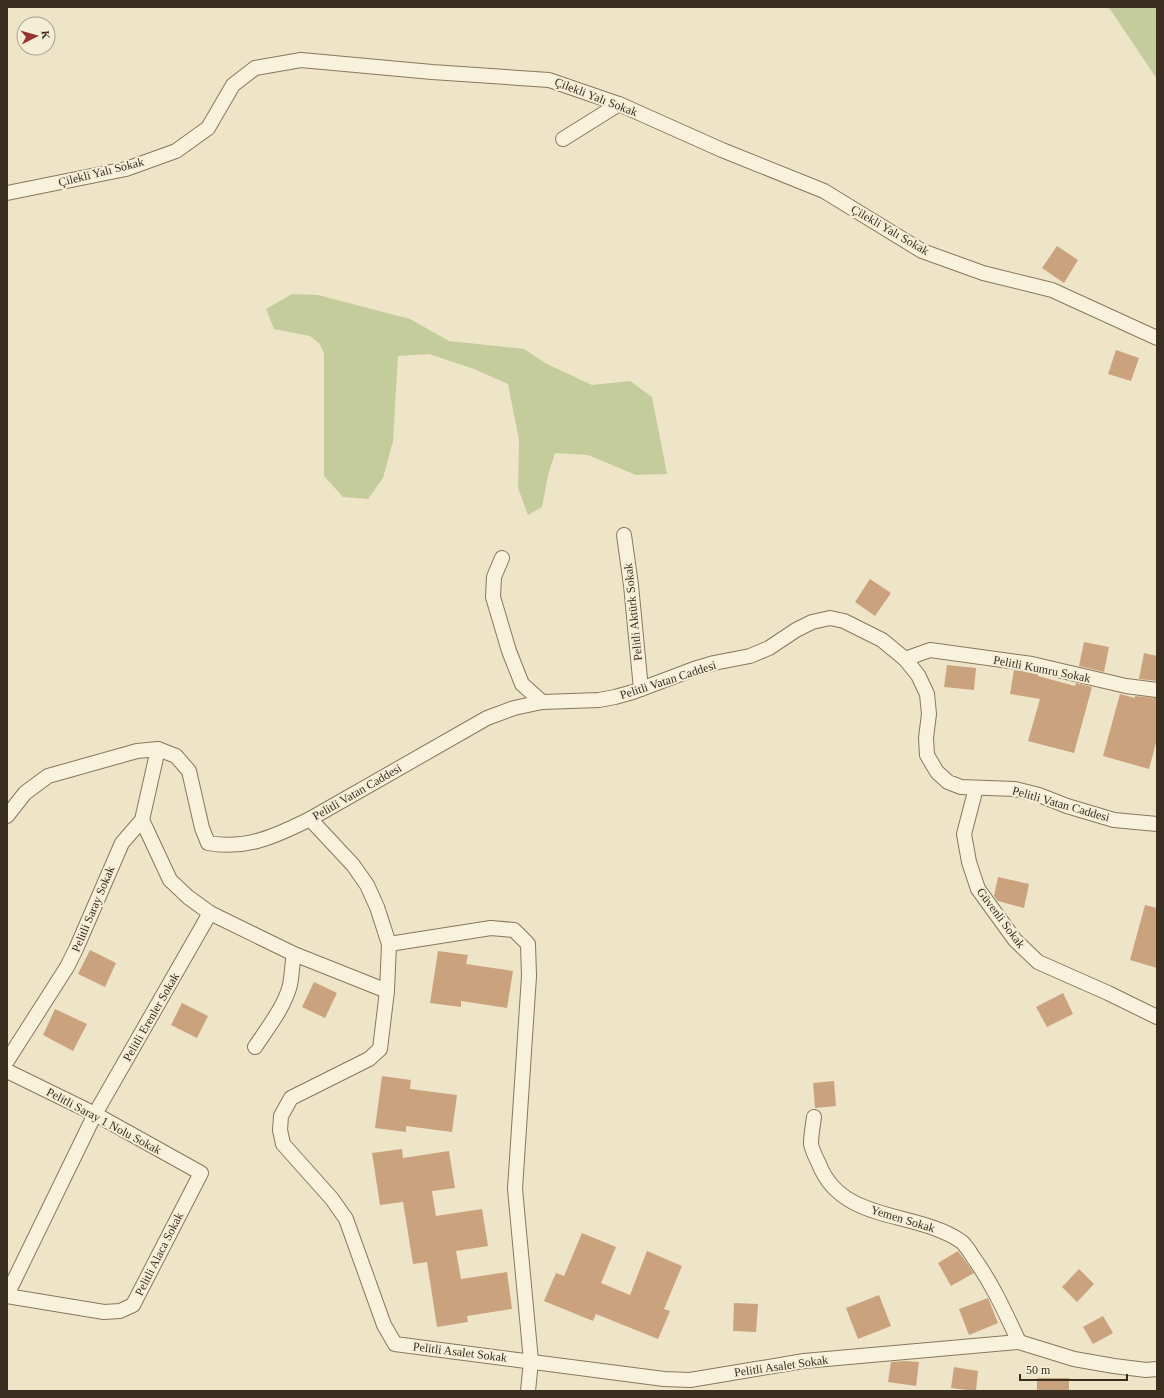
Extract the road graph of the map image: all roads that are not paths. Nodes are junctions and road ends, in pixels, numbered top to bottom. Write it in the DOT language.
graph roads {
  1 [pos="619,104"];
  2 [pos="563,139"];
  3 [pos="7,193"];
  4 [pos="1157,338"];
  5 [pos="624,535"];
  6 [pos="502,558"];
  7 [pos="904,659"];
  8 [pos="641,689"];
  9 [pos="1157,690"];
  10 [pos="542,702"];
  11 [pos="158,749"];
  12 [pos="976,788"];
  13 [pos="7,816"];
  14 [pos="310,819"];
  15 [pos="142,820"];
  16 [pos="1157,824"];
  17 [pos="210,913"];
  18 [pos="389,944"];
  19 [pos="294,954"];
  20 [pos="387,991"];
  21 [pos="1157,1017"];
  22 [pos="255,1047"];
  23 [pos="7,1061"];
  24 [pos="7,1071"];
  25 [pos="95,1114"];
  26 [pos="814,1116"];
  27 [pos="201,1173"];
  28 [pos="7,1295"];
  29 [pos="1018,1342"];
  30 [pos="531,1361"];
  31 [pos="1157,1369"];
  32 [pos="528,1391"];
  1 -- 2 [label="street"];
  1 -- 3 [label="street, Çilekli Yalı Sokak"];
  1 -- 4 [label="street, Çilekli Yalı Sokak"];
  5 -- 8 [label="street, Pelitli Aktürk Sokak"];
  6 -- 10 [label="street"];
  7 -- 8 [label="street, Pelitli Vatan Caddesi"];
  7 -- 9 [label="street, Pelitli Kumru Sokak"];
  7 -- 12 [label="street, Pelitli Vatan Caddesi"];
  8 -- 10 [label="street, Pelitli Vatan Caddesi"];
  10 -- 14 [label="street, Pelitli Vatan Caddesi"];
  11 -- 13 [label="street, Pelitli Vatan Caddesi"];
  11 -- 14 [label="street, Pelitli Vatan Caddesi"];
  11 -- 15 [label="street, Pelitli Saray Sokak"];
  12 -- 16 [label="street, Pelitli Vatan Caddesi"];
  12 -- 21 [label="street, Güvenli Sokak"];
  14 -- 18 [label="street, Pelitli Asalet Sokak"];
  15 -- 17 [label="street"];
  15 -- 23 [label="street, Pelitli Saray Sokak"];
  17 -- 19 [label="street"];
  17 -- 25 [label="street, Pelitli Erenler Sokak"];
  18 -- 20 [label="street, Pelitli Asalet Sokak"];
  18 -- 30 [label="street"];
  19 -- 20 [label="street"];
  19 -- 22 [label="street"];
  20 -- 30 [label="street, Pelitli Asalet Sokak"];
  24 -- 25 [label="street, Pelitli Saray 1 Nolu Sokak"];
  25 -- 27 [label="street, Pelitli Saray 1 Nolu Sokak"];
  25 -- 28 [label="street, Pelitli Erenler Sokak"];
  26 -- 29 [label="street, Yemen Sokak"];
  27 -- 28 [label="street, Pelitli Alaca Sokak"];
  29 -- 30 [label="street, Pelitli Asalet Sokak"];
  29 -- 31 [label="street, Pelitli Asalet Sokak"];
  30 -- 32 [label="street"];
}
